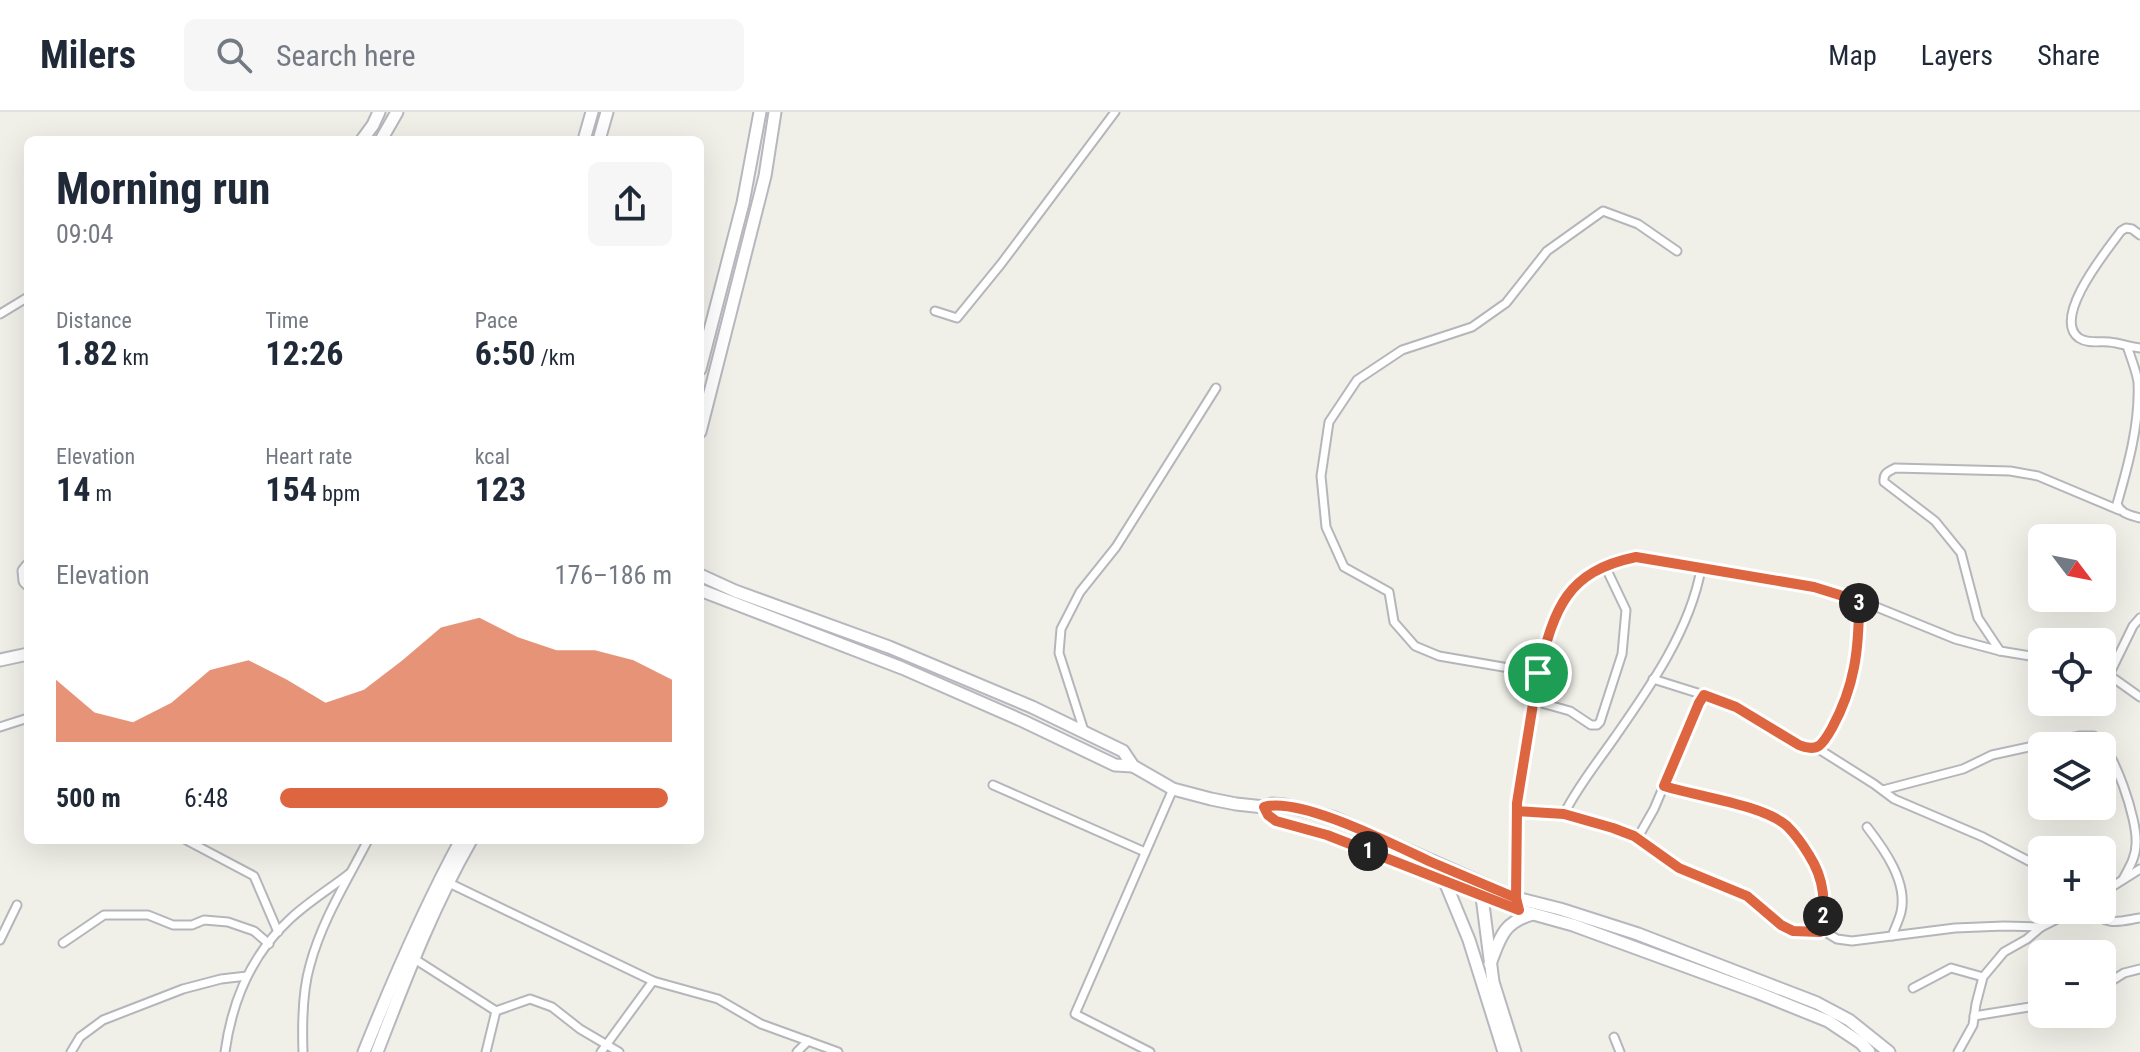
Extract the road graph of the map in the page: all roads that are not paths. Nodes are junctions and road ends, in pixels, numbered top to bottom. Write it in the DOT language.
graph roads {
  1 [pos="379,112"];
  2 [pos="397,112"];
  3 [pos="592,112"];
  4 [pos="607,112"];
  5 [pos="760,112"];
  6 [pos="775,112"];
  7 [pos="1115,112"];
  8 [pos="364,136"];
  9 [pos="383,136"];
  10 [pos="585,136"];
  11 [pos="600,136"];
  12 [pos="2140,235"];
  13 [pos="1677,251"];
  14 [pos="24,299"];
  15 [pos="935,311"];
  16 [pos="0,314"];
  17 [pos="2127,346"];
  18 [pos="2140,348"];
  19 [pos="704,354"];
  20 [pos="1216,388"];
  21 [pos="704,416"];
  22 [pos="2119,510"];
  23 [pos="2140,518"];
  24 [pos="1605,566"];
  25 [pos="1701,569"];
  26 [pos="704,577"];
  27 [pos="704,592"];
  28 [pos="1859,601"];
  29 [pos="2140,618"];
  30 [pos="2000,651"];
  31 [pos="24,655"];
  32 [pos="2028,656"];
  33 [pos="2116,656"];
  34 [pos="0,660"];
  35 [pos="1538,673"];
  36 [pos="1653,679"];
  37 [pos="2116,680"];
  38 [pos="1704,695"];
  39 [pos="2140,697"];
  40 [pos="1534,701"];
  41 [pos="24,719"];
  42 [pos="0,727"];
  43 [pos="1085,733"];
  44 [pos="1817,748"];
  45 [pos="1133,766"];
  46 [pos="993,785"];
  47 [pos="1664,786"];
  48 [pos="1173,789"];
  49 [pos="1883,790"];
  50 [pos="2140,805"];
  51 [pos="1264,807"];
  52 [pos="1517,811"];
  53 [pos="2132,811"];
  54 [pos="1564,814"];
  55 [pos="1867,827"];
  56 [pos="1637,839"];
  57 [pos="194,844"];
  58 [pos="366,844"];
  59 [pos="459,844"];
  60 [pos="469,844"];
  61 [pos="1145,852"];
  62 [pos="2028,861"];
  63 [pos="1439,865"];
  64 [pos="2140,869"];
  65 [pos="350,873"];
  66 [pos="2123,879"];
  67 [pos="1443,880"];
  68 [pos="447,882"];
  69 [pos="2116,884"];
  70 [pos="1481,888"];
  71 [pos="1518,904"];
  72 [pos="17,905"];
  73 [pos="1534,914"];
  74 [pos="2140,918"];
  75 [pos="2116,921"];
  76 [pos="2047,924"];
  77 [pos="2041,927"];
  78 [pos="278,932"];
  79 [pos="1820,932"];
  80 [pos="1892,936"];
  81 [pos="0,940"];
  82 [pos="63,943"];
  83 [pos="269,944"];
  84 [pos="413,958"];
  85 [pos="1489,965"];
  86 [pos="2140,969"];
  87 [pos="247,976"];
  88 [pos="1983,977"];
  89 [pos="2116,978"];
  90 [pos="653,981"];
  91 [pos="1913,988"];
  92 [pos="2028,1007"];
  93 [pos="496,1011"];
  94 [pos="1974,1016"];
  95 [pos="1614,1037"];
  96 [pos="808,1041"];
  97 [pos="604,1049"];
  98 [pos="71,1052"];
  99 [pos="225,1052"];
  100 [pos="303,1052"];
  101 [pos="364,1052"];
  102 [pos="377,1052"];
  103 [pos="486,1052"];
  104 [pos="619,1052"];
  105 [pos="797,1052"];
  106 [pos="838,1052"];
  107 [pos="1150,1052"];
  108 [pos="1504,1052"];
  109 [pos="1515,1052"];
  110 [pos="1620,1052"];
  111 [pos="1869,1052"];
  112 [pos="1889,1052"];
  113 [pos="1958,1052"];
  1 -- 8 [label="street"];
  2 -- 9 [label="street"];
  3 -- 10 [label="street"];
  4 -- 11 [label="street"];
  5 -- 19 [label="street"];
  6 -- 21 [label="street"];
  7 -- 15 [label="street"];
  12 -- 17 [label="street"];
  13 -- 35 [label="street"];
  14 -- 16 [label="street"];
  17 -- 18 [label="street"];
  17 -- 22 [label="street"];
  20 -- 43 [label="street"];
  22 -- 23 [label="street"];
  22 -- 30 [label="street"];
  24 -- 25 [label="street"];
  24 -- 35 [label="street"];
  24 -- 40 [label="street"];
  25 -- 28 [label="street"];
  25 -- 36 [label="street"];
  26 -- 43 [label="street"];
  27 -- 45 [label="street"];
  28 -- 30 [label="street"];
  28 -- 44 [label="street"];
  29 -- 33 [label="street"];
  30 -- 32 [label="street"];
  31 -- 34 [label="street"];
  35 -- 40 [label="street"];
  36 -- 38 [label="street"];
  36 -- 54 [label="street"];
  37 -- 39 [label="street"];
  38 -- 44 [label="street"];
  38 -- 47 [label="street"];
  40 -- 52 [label="street"];
  41 -- 42 [label="street"];
  43 -- 45 [label="street"];
  44 -- 49 [label="street"];
  45 -- 48 [label="street"];
  46 -- 61 [label="street"];
  47 -- 56 [label="street"];
  47 -- 79 [label="street"];
  48 -- 51 [label="street"];
  48 -- 61 [label="street"];
  49 -- 53 [label="street"];
  49 -- 62 [label="street"];
  50 -- 53 [label="street"];
  51 -- 63 [label="street"];
  51 -- 67 [label="street"];
  52 -- 54 [label="street"];
  52 -- 71 [label="street"];
  53 -- 66 [label="street"];
  54 -- 56 [label="street"];
  55 -- 80 [label="street"];
  56 -- 79 [label="street"];
  57 -- 78 [label="street"];
  58 -- 65 [label="street"];
  59 -- 101 [label="street"];
  60 -- 68 [label="street"];
  61 -- 107 [label="street"];
  63 -- 67 [label="street"];
  63 -- 70 [label="street"];
  64 -- 66 [label="street"];
  65 -- 78 [label="street"];
  65 -- 100 [label="street"];
  66 -- 69 [label="street"];
  67 -- 70 [label="street"];
  67 -- 108 [label="street"];
  68 -- 84 [label="street"];
  68 -- 90 [label="street"];
  70 -- 71 [label="street"];
  70 -- 85 [label="street"];
  71 -- 73 [label="street"];
  71 -- 112 [label="street"];
  72 -- 81 [label="street"];
  73 -- 85 [label="street"];
  73 -- 111 [label="street"];
  74 -- 75 [label="street"];
  76 -- 77 [label="street"];
  77 -- 80 [label="street"];
  77 -- 88 [label="street"];
  78 -- 83 [label="street"];
  79 -- 80 [label="street"];
  82 -- 83 [label="street"];
  83 -- 87 [label="street"];
  84 -- 93 [label="street"];
  84 -- 102 [label="street"];
  85 -- 109 [label="street"];
  86 -- 89 [label="street"];
  87 -- 98 [label="street"];
  87 -- 99 [label="street"];
  88 -- 91 [label="street"];
  88 -- 94 [label="street"];
  90 -- 96 [label="street"];
  90 -- 97 [label="street"];
  92 -- 94 [label="street"];
  93 -- 97 [label="street"];
  93 -- 103 [label="street"];
  94 -- 113 [label="street"];
  95 -- 110 [label="street"];
  96 -- 105 [label="street"];
  96 -- 106 [label="street"];
  97 -- 104 [label="street"];
}
